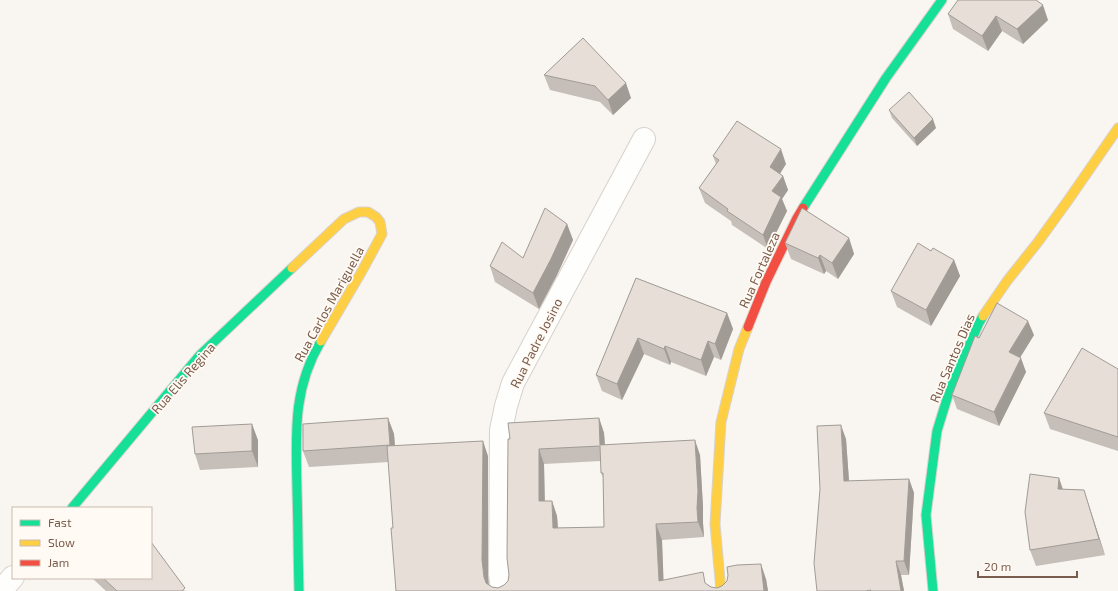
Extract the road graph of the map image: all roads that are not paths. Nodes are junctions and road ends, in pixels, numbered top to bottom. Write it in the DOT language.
graph roads {
  1 [pos="942,0"];
  2 [pos="1118,128"];
  3 [pos="644,139"];
  4 [pos="304,257"];
  5 [pos="73,507"];
  6 [pos="12,578"];
  7 [pos="1,591"];
  8 [pos="299,591"];
  9 [pos="502,591"];
  10 [pos="721,591"];
  11 [pos="933,591"];
  1 -- 10 [label="street, Rua Fortaleza"];
  2 -- 11 [label="street, Rua Santos Dias"];
  3 -- 9 [label="street, Rua Padre Josino"];
  4 -- 5 [label="street, Rua Elis Regina"];
  4 -- 8 [label="street, Rua Carlos Mariguella"];
  6 -- 7 [label="street"];
}
